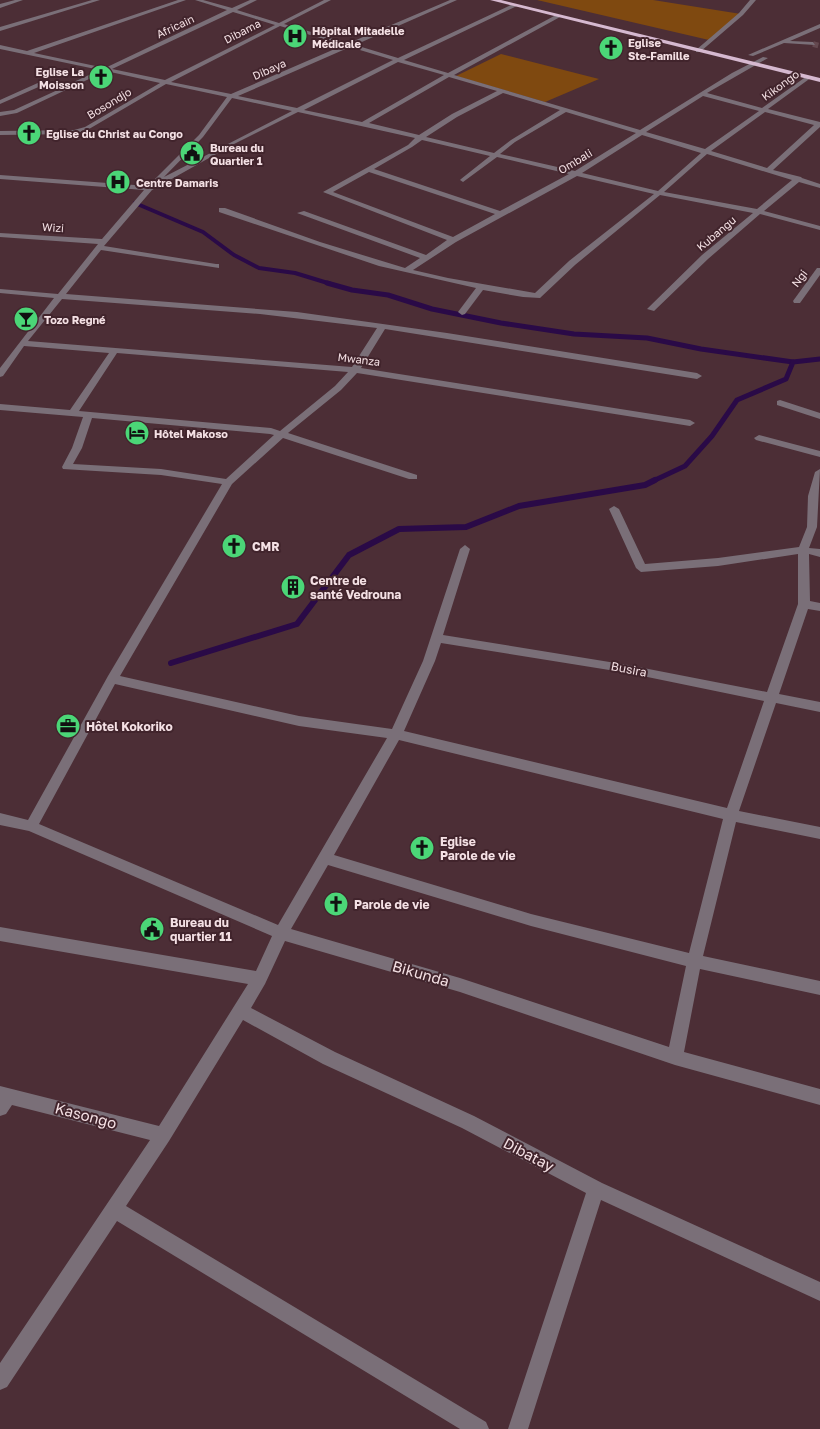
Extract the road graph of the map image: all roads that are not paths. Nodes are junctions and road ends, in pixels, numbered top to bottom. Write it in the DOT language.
graph roads {
  1 [pos="20,0"];
  2 [pos="96,0"];
  3 [pos="184,0"];
  4 [pos="198,0"];
  5 [pos="254,0"];
  6 [pos="328,0"];
  7 [pos="454,0"];
  8 [pos="493,0"];
  9 [pos="523,0"];
  10 [pos="753,0"];
  11 [pos="515,5"];
  12 [pos="0,6"];
  13 [pos="232,10"];
  14 [pos="558,16"];
  15 [pos="278,24"];
  16 [pos="820,26"];
  17 [pos="0,29"];
  18 [pos="780,42"];
  19 [pos="705,44"];
  20 [pos="813,44"];
  21 [pos="348,45"];
  22 [pos="2,48"];
  23 [pos="724,48"];
  24 [pos="698,51"];
  25 [pos="742,52"];
  26 [pos="27,53"];
  27 [pos="751,54"];
  28 [pos="764,58"];
  29 [pos="396,60"];
  30 [pos="774,60"];
  31 [pos="753,64"];
  32 [pos="104,70"];
  33 [pos="449,76"];
  34 [pos="808,77"];
  35 [pos="820,80"];
  36 [pos="166,82"];
  37 [pos="67,87"];
  38 [pos="503,91"];
  39 [pos="703,94"];
  40 [pos="230,96"];
  41 [pos="0,102"];
  42 [pos="764,109"];
  43 [pos="565,110"];
  44 [pos="296,111"];
  45 [pos="0,114"];
  46 [pos="362,124"];
  47 [pos="820,125"];
  48 [pos="640,131"];
  49 [pos="0,134"];
  50 [pos="419,138"];
  51 [pos="707,151"];
  52 [pos="493,156"];
  53 [pos="368,170"];
  54 [pos="769,170"];
  55 [pos="575,174"];
  56 [pos="0,177"];
  57 [pos="799,178"];
  58 [pos="463,180"];
  59 [pos="820,186"];
  60 [pos="150,188"];
  61 [pos="659,193"];
  62 [pos="222,210"];
  63 [pos="759,212"];
  64 [pos="301,213"];
  65 [pos="500,214"];
  66 [pos="820,228"];
  67 [pos="0,235"];
  68 [pos="453,240"];
  69 [pos="103,245"];
  70 [pos="425,257"];
  71 [pos="216,266"];
  72 [pos="820,270"];
  73 [pos="406,271"];
  74 [pos="480,287"];
  75 [pos="0,291"];
  76 [pos="61,297"];
  77 [pos="797,301"];
  78 [pos="651,309"];
  79 [pos="462,312"];
  80 [pos="382,327"];
  81 [pos="22,343"];
  82 [pos="114,352"];
  83 [pos="355,370"];
  84 [pos="0,374"];
  85 [pos="697,376"];
  86 [pos="780,403"];
  87 [pos="0,407"];
  88 [pos="73,413"];
  89 [pos="89,414"];
  90 [pos="820,416"];
  91 [pos="690,423"];
  92 [pos="283,434"];
  93 [pos="759,438"];
  94 [pos="820,454"];
  95 [pos="820,472"];
  96 [pos="413,477"];
  97 [pos="228,482"];
  98 [pos="614,509"];
  99 [pos="465,549"];
  100 [pos="802,550"];
  101 [pos="820,553"];
  102 [pos="804,604"];
  103 [pos="820,607"];
  104 [pos="436,638"];
  105 [pos="112,679"];
  106 [pos="772,698"];
  107 [pos="820,708"];
  108 [pos="396,734"];
  109 [pos="731,815"];
  110 [pos="0,819"];
  111 [pos="31,826"];
  112 [pos="820,833"];
  113 [pos="325,858"];
  114 [pos="281,933"];
  115 [pos="0,934"];
  116 [pos="694,960"];
  117 [pos="260,979"];
  118 [pos="820,988"];
  119 [pos="241,1011"];
  120 [pos="674,1057"];
  121 [pos="820,1097"];
  122 [pos="3,1099"];
  123 [pos="163,1135"];
  124 [pos="596,1189"];
  125 [pos="114,1208"];
  126 [pos="820,1292"];
  127 [pos="0,1380"];
  128 [pos="479,1429"];
  129 [pos="518,1429"];
  1 -- 12 [label="street"];
  2 -- 17 [label="street"];
  3 -- 26 [label="street, Africain"];
  4 -- 13 [label="street"];
  5 -- 13 [label="street, Africain"];
  6 -- 15 [label="street, Dibama"];
  7 -- 21 [label="street, Dibaya"];
  8 -- 11 [label="highway"];
  9 -- 19 [label="highway"];
  10 -- 19 [label="street"];
  11 -- 14 [label="highway"];
  11 -- 29 [label="street"];
  13 -- 15 [label="street"];
  13 -- 32 [label="street, Africain"];
  14 -- 24 [label="highway"];
  14 -- 33 [label="street"];
  15 -- 21 [label="street"];
  15 -- 36 [label="street, Dibama"];
  16 -- 18 [label="street"];
  18 -- 20 [label="street"];
  18 -- 27 [label="street"];
  19 -- 23 [label="highway"];
  19 -- 24 [label="street"];
  21 -- 29 [label="street"];
  21 -- 40 [label="street, Dibaya"];
  22 -- 26 [label="street"];
  24 -- 31 [label="highway"];
  25 -- 27 [label="highway"];
  26 -- 32 [label="street"];
  27 -- 28 [label="highway"];
  28 -- 30 [label="highway"];
  28 -- 31 [label="street, Ombali"];
  29 -- 33 [label="street"];
  29 -- 44 [label="street"];
  31 -- 34 [label="highway"];
  31 -- 39 [label="street, Ombali"];
  32 -- 36 [label="street"];
  32 -- 37 [label="street, Africain"];
  33 -- 38 [label="street"];
  33 -- 46 [label="street"];
  34 -- 35 [label="highway"];
  34 -- 42 [label="street, Kikongo"];
  36 -- 40 [label="street"];
  36 -- 49 [label="street, Bosondjo"];
  37 -- 41 [label="street"];
  37 -- 45 [label="street, Africain"];
  38 -- 43 [label="street"];
  38 -- 50 [label="street"];
  39 -- 42 [label="street"];
  39 -- 48 [label="street, Ombali"];
  40 -- 44 [label="street"];
  40 -- 60 [label="street"];
  42 -- 47 [label="street"];
  42 -- 51 [label="street, Kikongo"];
  43 -- 48 [label="street"];
  43 -- 52 [label="street"];
  44 -- 46 [label="street"];
  44 -- 60 [label="street"];
  46 -- 50 [label="street"];
  47 -- 54 [label="street"];
  48 -- 51 [label="street"];
  48 -- 55 [label="street, Ombali"];
  50 -- 52 [label="street"];
  50 -- 53 [label="street"];
  51 -- 54 [label="street"];
  51 -- 61 [label="street, Kikongo"];
  52 -- 55 [label="street"];
  52 -- 58 [label="street"];
  53 -- 65 [label="street"];
  53 -- 68 [label="street"];
  54 -- 57 [label="street"];
  55 -- 61 [label="street"];
  55 -- 65 [label="street, Ombali"];
  56 -- 60 [label="street"];
  57 -- 59 [label="street"];
  57 -- 63 [label="street, Kubangu"];
  60 -- 69 [label="street"];
  61 -- 63 [label="street"];
  61 -- 74 [label="street, Kikongo"];
  62 -- 73 [label="street, Kikongo"];
  63 -- 66 [label="street"];
  63 -- 78 [label="street, Kubangu"];
  64 -- 70 [label="street"];
  65 -- 68 [label="street, Ombali"];
  67 -- 69 [label="street, Wizi"];
  68 -- 70 [label="street, Ombali"];
  69 -- 71 [label="street, Wizi"];
  69 -- 76 [label="street"];
  70 -- 73 [label="street, Ombali"];
  72 -- 77 [label="street, Ngi"];
  73 -- 74 [label="street, Kikongo"];
  74 -- 79 [label="street"];
  75 -- 76 [label="street"];
  76 -- 80 [label="street"];
  76 -- 81 [label="street"];
  80 -- 83 [label="street"];
  80 -- 85 [label="street"];
  81 -- 82 [label="street, Mwanza"];
  81 -- 84 [label="street"];
  82 -- 83 [label="street, Mwanza"];
  82 -- 88 [label="street"];
  83 -- 91 [label="street, Mwanza"];
  83 -- 92 [label="street"];
  86 -- 90 [label="street"];
  87 -- 88 [label="street"];
  88 -- 89 [label="street"];
  89 -- 92 [label="street"];
  89 -- 97 [label="street"];
  92 -- 96 [label="street"];
  92 -- 97 [label="street"];
  93 -- 94 [label="street"];
  95 -- 100 [label="street"];
  97 -- 105 [label="street"];
  98 -- 100 [label="street"];
  99 -- 104 [label="street"];
  100 -- 101 [label="street"];
  100 -- 102 [label="street"];
  102 -- 103 [label="street"];
  102 -- 106 [label="street"];
  104 -- 106 [label="street, Busira"];
  104 -- 108 [label="street"];
  105 -- 108 [label="street"];
  105 -- 111 [label="street"];
  106 -- 107 [label="street, Busira"];
  106 -- 109 [label="street"];
  108 -- 109 [label="street"];
  108 -- 113 [label="street"];
  109 -- 112 [label="street"];
  109 -- 116 [label="street"];
  110 -- 111 [label="street, Bikunda"];
  111 -- 114 [label="street, Bikunda"];
  113 -- 114 [label="street"];
  113 -- 116 [label="street"];
  114 -- 117 [label="street"];
  114 -- 120 [label="street, Bikunda"];
  115 -- 117 [label="street"];
  116 -- 118 [label="street"];
  116 -- 120 [label="street"];
  117 -- 119 [label="street"];
  119 -- 123 [label="street"];
  119 -- 124 [label="street, Dibatay"];
  120 -- 121 [label="street, Bikunda"];
  122 -- 123 [label="street, Kasongo"];
  123 -- 125 [label="street"];
  124 -- 126 [label="street, Dibatay"];
  124 -- 129 [label="street"];
  125 -- 127 [label="street"];
  125 -- 128 [label="street"];
}
